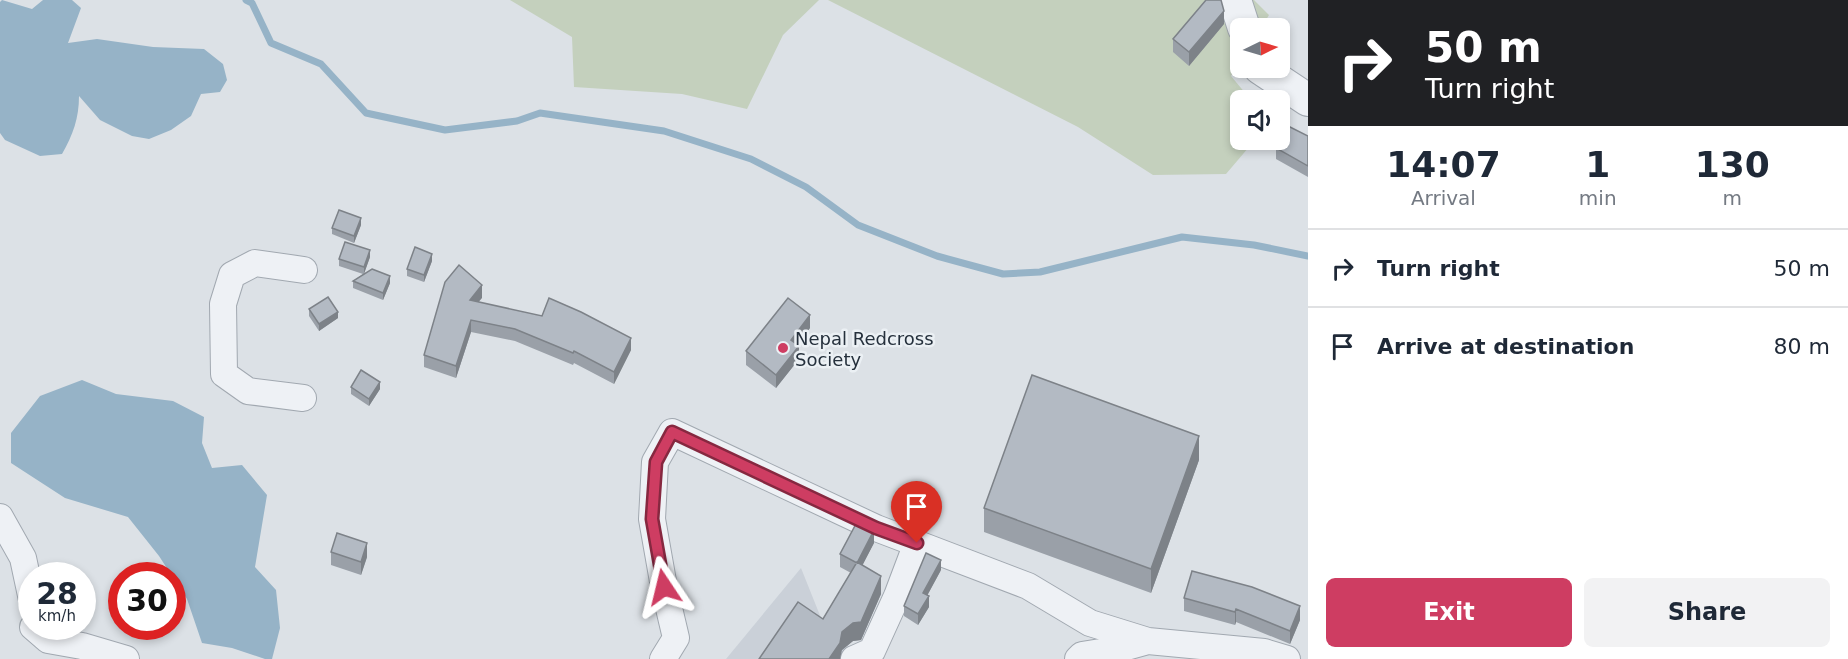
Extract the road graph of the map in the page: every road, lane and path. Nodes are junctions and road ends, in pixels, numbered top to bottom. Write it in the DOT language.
graph roads {
  1 [pos="1235,0"];
  2 [pos="1241,18"];
  3 [pos="1275,78"];
  4 [pos="1308,100"];
  5 [pos="304,270"];
  6 [pos="303,398"];
  7 [pos="0,517"];
  8 [pos="917,543"];
  9 [pos="24,562"];
  10 [pos="48,640"];
  11 [pos="1148,641"];
  12 [pos="126,659"];
  13 [pos="663,659"];
  14 [pos="854,659"];
  15 [pos="1078,659"];
  16 [pos="1287,659"];
  1 -- 2 [label="street"];
  3 -- 4 [label="street"];
  5 -- 6 [label="street"];
  7 -- 9 [label="street"];
  8 -- 11 [label="street"];
  8 -- 13 [label="street"];
  8 -- 14 [label="street"];
  10 -- 12 [label="street"];
  11 -- 15 [label="street"];
  11 -- 16 [label="street"];
}
